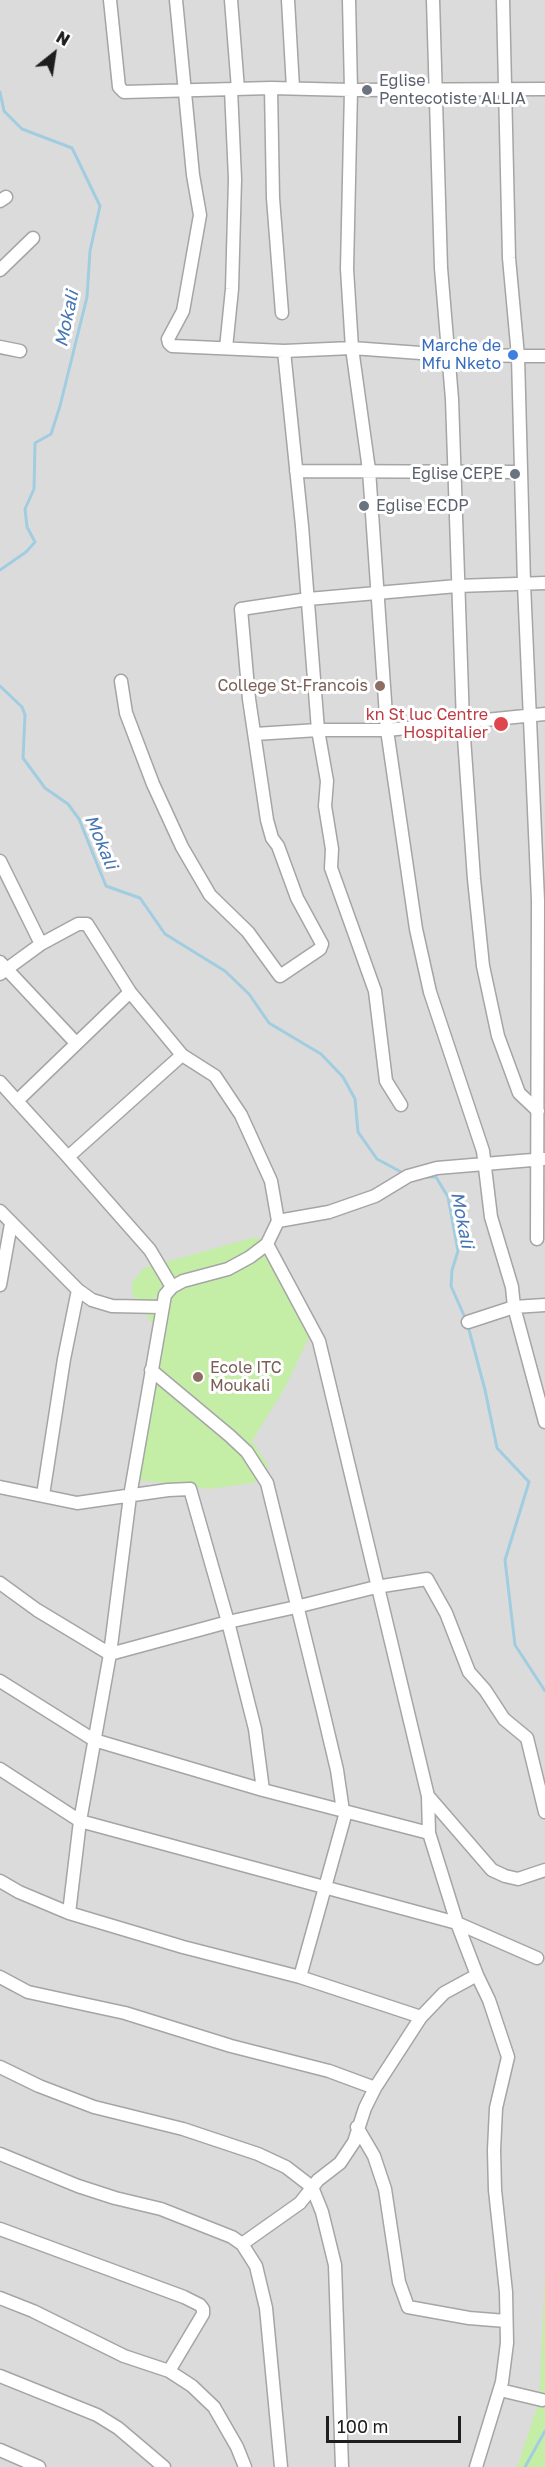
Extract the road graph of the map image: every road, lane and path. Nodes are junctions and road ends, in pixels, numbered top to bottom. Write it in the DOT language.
graph roads {
  1 [pos="110,0"];
  2 [pos="176,0"];
  3 [pos="231,0"];
  4 [pos="288,0"];
  5 [pos="349,0"];
  6 [pos="434,0"];
  7 [pos="503,0"];
  8 [pos="271,88"];
  9 [pos="293,88"];
  10 [pos="184,89"];
  11 [pos="235,89"];
  12 [pos="545,89"];
  13 [pos="351,90"];
  14 [pos="435,90"];
  15 [pos="506,90"];
  16 [pos="33,238"];
  17 [pos="0,270"];
  18 [pos="282,313"];
  19 [pos="0,346"];
  20 [pos="226,348"];
  21 [pos="351,348"];
  22 [pos="20,351"];
  23 [pos="284,351"];
  24 [pos="448,355"];
  25 [pos="518,356"];
  26 [pos="545,356"];
  27 [pos="369,470"];
  28 [pos="454,470"];
  29 [pos="296,471"];
  30 [pos="521,472"];
  31 [pos="545,583"];
  32 [pos="524,584"];
  33 [pos="458,586"];
  34 [pos="378,594"];
  35 [pos="308,599"];
  36 [pos="121,681"];
  37 [pos="545,714"];
  38 [pos="529,716"];
  39 [pos="463,723"];
  40 [pos="318,730"];
  41 [pos="387,730"];
  42 [pos="255,734"];
  43 [pos="0,861"];
  44 [pos="41,944"];
  45 [pos="2,968"];
  46 [pos="130,992"];
  47 [pos="76,1043"];
  48 [pos="182,1055"];
  49 [pos="0,1082"];
  50 [pos="17,1101"];
  51 [pos="401,1105"];
  52 [pos="538,1111"];
  53 [pos="68,1156"];
  54 [pos="541,1160"];
  55 [pos="485,1164"];
  56 [pos="0,1211"];
  57 [pos="278,1221"];
  58 [pos="11,1224"];
  59 [pos="537,1239"];
  60 [pos="267,1244"];
  61 [pos="0,1285"];
  62 [pos="172,1287"];
  63 [pos="78,1290"];
  64 [pos="545,1305"];
  65 [pos="162,1307"];
  66 [pos="514,1307"];
  67 [pos="468,1322"];
  68 [pos="151,1370"];
  69 [pos="545,1422"];
  70 [pos="0,1487"];
  71 [pos="43,1495"];
  72 [pos="130,1496"];
  73 [pos="0,1583"];
  74 [pos="376,1587"];
  75 [pos="296,1607"];
  76 [pos="228,1622"];
  77 [pos="110,1653"];
  78 [pos="0,1681"];
  79 [pos="94,1740"];
  80 [pos="0,1769"];
  81 [pos="263,1790"];
  82 [pos="428,1796"];
  83 [pos="345,1811"];
  84 [pos="545,1812"];
  85 [pos="80,1821"];
  86 [pos="429,1833"];
  87 [pos="545,1870"];
  88 [pos="0,1881"];
  89 [pos="325,1888"];
  90 [pos="69,1913"];
  91 [pos="457,1923"];
  92 [pos="537,1958"];
  93 [pos="477,1975"];
  94 [pos="0,1977"];
  95 [pos="300,1977"];
  96 [pos="421,2017"];
  97 [pos="0,2067"];
  98 [pos="375,2088"];
  99 [pos="357,2127"];
  100 [pos="0,2154"];
  101 [pos="312,2187"];
  102 [pos="0,2229"];
  103 [pos="242,2244"];
  104 [pos="0,2298"];
  105 [pos="506,2321"];
  106 [pos="168,2372"];
  107 [pos="0,2376"];
  108 [pos="500,2390"];
  109 [pos="542,2400"];
  110 [pos="0,2450"];
  111 [pos="39,2467"];
  112 [pos="164,2467"];
  113 [pos="245,2467"];
  114 [pos="281,2467"];
  115 [pos="342,2467"];
  116 [pos="476,2467"];
  1 -- 10 [label="street"];
  2 -- 10 [label="street"];
  3 -- 11 [label="street"];
  4 -- 9 [label="street"];
  5 -- 13 [label="street"];
  6 -- 14 [label="street"];
  7 -- 15 [label="street"];
  8 -- 9 [label="street"];
  8 -- 11 [label="street"];
  8 -- 18 [label="street"];
  9 -- 13 [label="street"];
  10 -- 11 [label="street"];
  10 -- 20 [label="street"];
  11 -- 20 [label="street"];
  12 -- 15 [label="street"];
  13 -- 14 [label="street"];
  13 -- 21 [label="street"];
  14 -- 15 [label="street"];
  14 -- 24 [label="street"];
  15 -- 25 [label="street"];
  16 -- 17 [label="street"];
  19 -- 22 [label="street"];
  20 -- 23 [label="street"];
  21 -- 23 [label="street"];
  21 -- 24 [label="street"];
  21 -- 27 [label="street"];
  23 -- 29 [label="street"];
  24 -- 25 [label="street"];
  24 -- 28 [label="street"];
  25 -- 26 [label="street"];
  25 -- 30 [label="street"];
  27 -- 28 [label="street"];
  27 -- 29 [label="street"];
  27 -- 34 [label="street"];
  28 -- 30 [label="street"];
  28 -- 33 [label="street"];
  29 -- 35 [label="street"];
  30 -- 32 [label="street"];
  31 -- 32 [label="street"];
  32 -- 33 [label="street"];
  32 -- 38 [label="street"];
  33 -- 34 [label="street"];
  33 -- 39 [label="street"];
  34 -- 35 [label="street"];
  34 -- 41 [label="street"];
  35 -- 40 [label="street"];
  35 -- 42 [label="street"];
  36 -- 42 [label="street"];
  37 -- 38 [label="street"];
  38 -- 39 [label="street"];
  38 -- 52 [label="street"];
  39 -- 41 [label="street"];
  39 -- 52 [label="street"];
  40 -- 41 [label="street"];
  40 -- 42 [label="street"];
  40 -- 51 [label="street"];
  41 -- 55 [label="street"];
  43 -- 44 [label="street"];
  44 -- 45 [label="street"];
  44 -- 46 [label="street"];
  45 -- 47 [label="street"];
  46 -- 47 [label="street"];
  46 -- 48 [label="street"];
  47 -- 50 [label="street"];
  48 -- 53 [label="street"];
  48 -- 57 [label="street"];
  49 -- 50 [label="street"];
  50 -- 53 [label="street"];
  52 -- 54 [label="street"];
  53 -- 62 [label="street"];
  54 -- 55 [label="street"];
  54 -- 59 [label="street"];
  55 -- 57 [label="street"];
  55 -- 66 [label="street"];
  56 -- 58 [label="street"];
  57 -- 60 [label="street"];
  58 -- 61 [label="street"];
  58 -- 63 [label="street"];
  60 -- 62 [label="street"];
  60 -- 74 [label="street"];
  62 -- 65 [label="street"];
  63 -- 65 [label="street"];
  63 -- 71 [label="street"];
  64 -- 66 [label="street"];
  65 -- 68 [label="street"];
  66 -- 67 [label="street"];
  66 -- 69 [label="street"];
  68 -- 72 [label="street"];
  68 -- 75 [label="street"];
  70 -- 71 [label="street"];
  71 -- 72 [label="street"];
  72 -- 76 [label="street"];
  72 -- 77 [label="street"];
  73 -- 77 [label="street"];
  74 -- 75 [label="street"];
  74 -- 82 [label="street"];
  74 -- 84 [label="street"];
  75 -- 76 [label="street"];
  75 -- 83 [label="street"];
  76 -- 77 [label="street"];
  76 -- 81 [label="street"];
  77 -- 79 [label="street"];
  78 -- 79 [label="street"];
  79 -- 81 [label="street"];
  79 -- 85 [label="street"];
  80 -- 85 [label="street"];
  81 -- 83 [label="street"];
  82 -- 86 [label="street"];
  82 -- 87 [label="street"];
  83 -- 86 [label="street"];
  83 -- 89 [label="street"];
  85 -- 89 [label="street"];
  85 -- 90 [label="street"];
  86 -- 91 [label="street"];
  88 -- 90 [label="street"];
  89 -- 91 [label="street"];
  89 -- 95 [label="street"];
  90 -- 95 [label="street"];
  91 -- 92 [label="street"];
  91 -- 93 [label="street"];
  93 -- 96 [label="street"];
  93 -- 105 [label="street"];
  94 -- 98 [label="street"];
  95 -- 96 [label="street"];
  96 -- 98 [label="street"];
  97 -- 101 [label="street"];
  98 -- 99 [label="street"];
  99 -- 101 [label="street"];
  99 -- 105 [label="street"];
  100 -- 103 [label="street"];
  101 -- 103 [label="street"];
  101 -- 115 [label="street"];
  102 -- 106 [label="street"];
  103 -- 114 [label="street"];
  104 -- 106 [label="street"];
  105 -- 108 [label="street"];
  106 -- 113 [label="street"];
  107 -- 112 [label="street"];
  108 -- 109 [label="street"];
  108 -- 116 [label="street"];
  110 -- 111 [label="street"];
}
